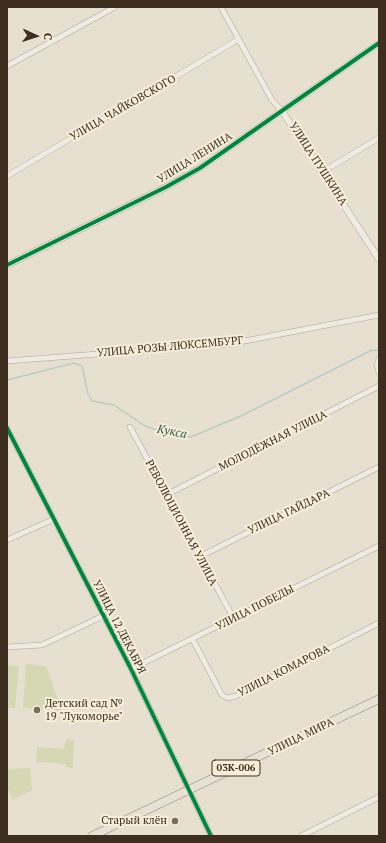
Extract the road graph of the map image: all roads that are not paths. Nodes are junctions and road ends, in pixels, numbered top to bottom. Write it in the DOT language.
graph roads {
  1 [pos="115,7"];
  2 [pos="221,7"];
  3 [pos="239,40"];
  4 [pos="379,43"];
  5 [pos="7,66"];
  6 [pos="282,111"];
  7 [pos="379,138"];
  8 [pos="322,172"];
  9 [pos="7,176"];
  10 [pos="379,259"];
  11 [pos="7,265"];
  12 [pos="379,315"];
  13 [pos="379,359"];
  14 [pos="7,361"];
  15 [pos="379,372"];
  16 [pos="379,386"];
  17 [pos="130,427"];
  18 [pos="7,428"];
  19 [pos="379,468"];
  20 [pos="166,495"];
  21 [pos="54,519"];
  22 [pos="7,540"];
  23 [pos="379,546"];
  24 [pos="199,557"];
  25 [pos="103,616"];
  26 [pos="234,619"];
  27 [pos="379,623"];
  28 [pos="193,640"];
  29 [pos="7,647"];
  30 [pos="131,669"];
  31 [pos="379,699"];
  32 [pos="190,791"];
  33 [pos="379,797"];
  34 [pos="92,836"];
  35 [pos="211,836"];
  36 [pos="301,836"];
  1 -- 5 [label="street"];
  2 -- 3 [label="street, УЛИЦА ПУШКИНА"];
  3 -- 6 [label="street, УЛИЦА ПУШКИНА"];
  3 -- 9 [label="street, УЛИЦА ЧАЙКОВСКОГО"];
  4 -- 6 [label="street, УЛИЦА ЛЕНИНА"];
  6 -- 8 [label="street, УЛИЦА ПУШКИНА"];
  6 -- 11 [label="street, УЛИЦА ЛЕНИНА"];
  7 -- 8 [label="street"];
  8 -- 10 [label="street, УЛИЦА ПУШКИНА"];
  12 -- 14 [label="street, УЛИЦА РОЗЫ ЛЮКСЕМБУРГ"];
  13 -- 15 [label="street"];
  16 -- 20 [label="street, МОЛОДЁЖНАЯ УЛИЦА"];
  17 -- 20 [label="street, РЕВОЛЮЦИОННАЯ УЛИЦА"];
  18 -- 21 [label="street, УЛИЦА 12 ДЕКАБРЯ"];
  19 -- 24 [label="street, УЛИЦА ГАЙДАРА"];
  20 -- 24 [label="street, РЕВОЛЮЦИОННАЯ УЛИЦА"];
  21 -- 22 [label="street"];
  21 -- 25 [label="street, УЛИЦА 12 ДЕКАБРЯ"];
  23 -- 26 [label="street, УЛИЦА ПОБЕДЫ"];
  24 -- 26 [label="street, РЕВОЛЮЦИОННАЯ УЛИЦА"];
  25 -- 29 [label="street"];
  25 -- 30 [label="street, УЛИЦА 12 ДЕКАБРЯ"];
  26 -- 28 [label="street, УЛИЦА ПОБЕДЫ"];
  27 -- 28 [label="street, УЛИЦА КОМАРОВА"];
  28 -- 30 [label="street, УЛИЦА ПОБЕДЫ"];
  30 -- 32 [label="street, УЛИЦА 12 ДЕКАБРЯ"];
  31 -- 32 [label="main road, УЛИЦА МИРА / 03К-006"];
  32 -- 34 [label="main road, УЛИЦА МИРА / 03К-006"];
  32 -- 35 [label="street, УЛИЦА 12 ДЕКАБРЯ"];
  33 -- 36 [label="street"];
}
